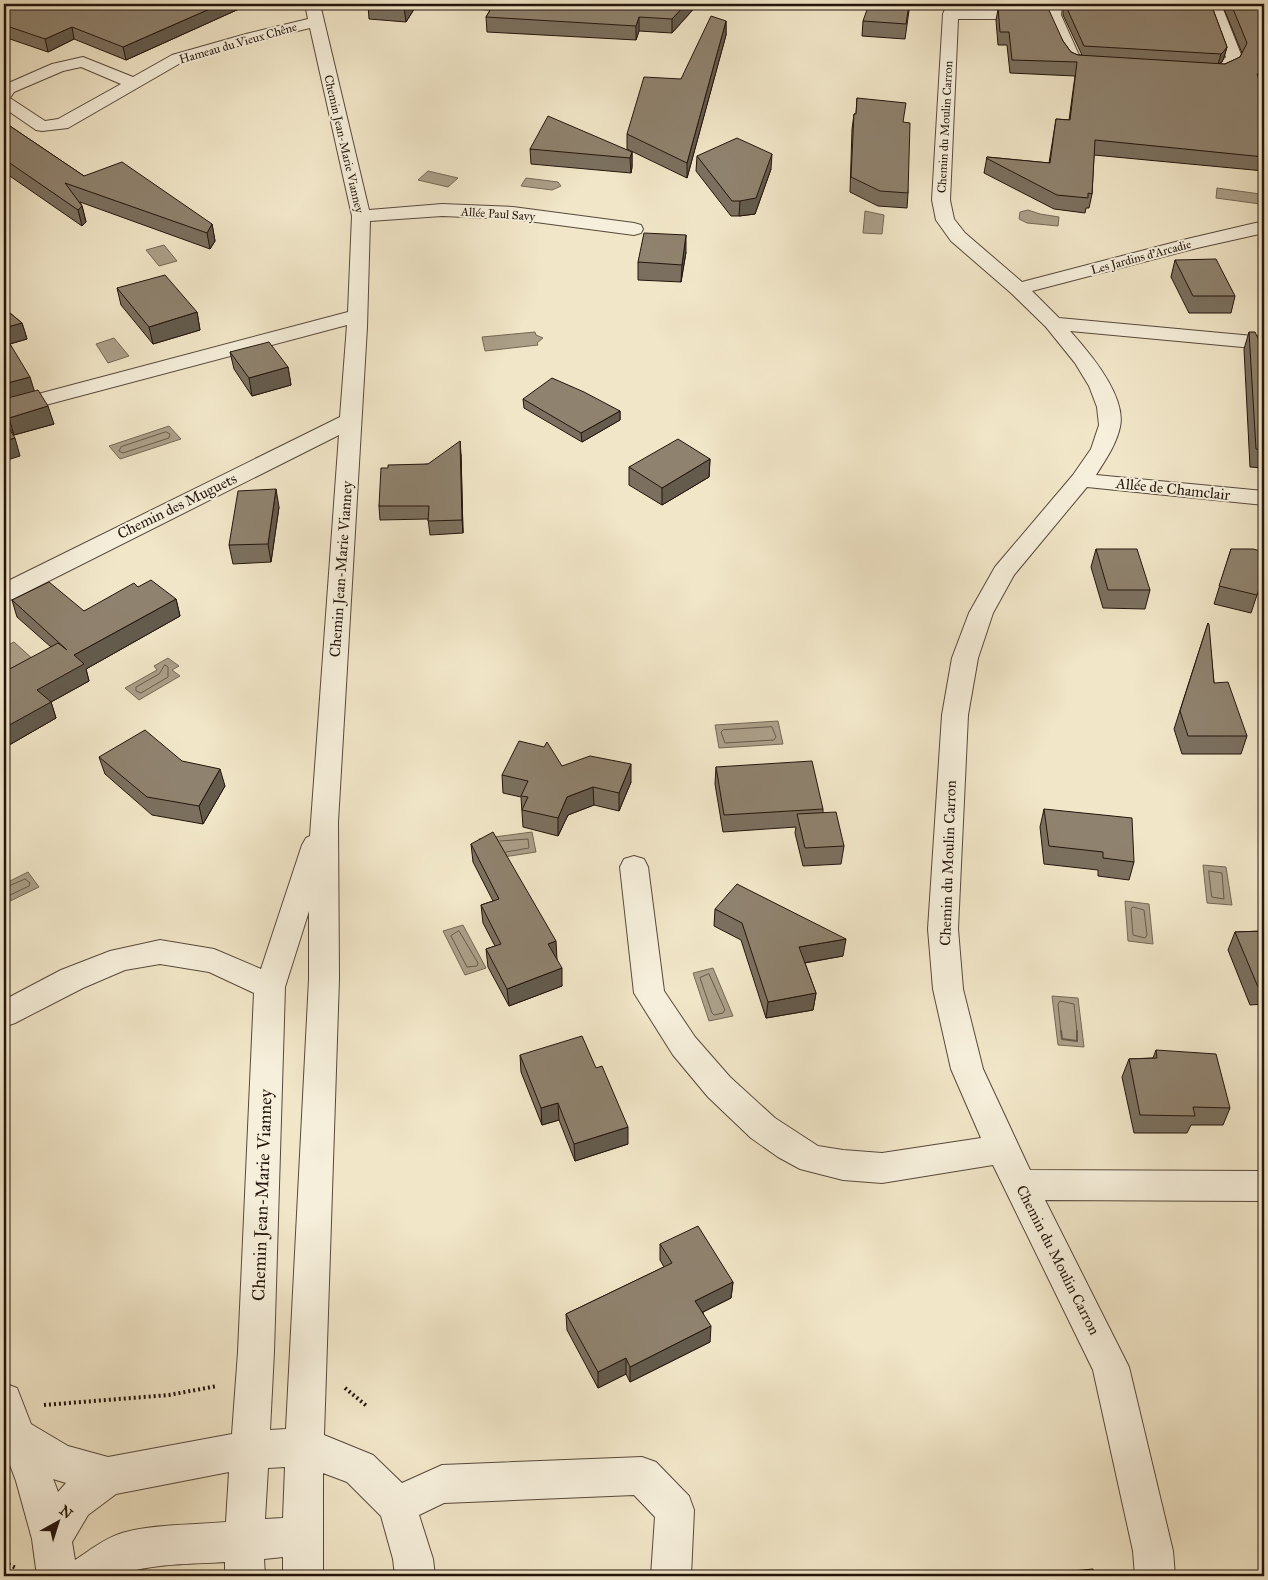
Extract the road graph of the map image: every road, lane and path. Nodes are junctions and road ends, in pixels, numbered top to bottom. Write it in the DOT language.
graph roads {
  1 [pos="1213,4"];
  2 [pos="953,9"];
  3 [pos="1054,10"];
  4 [pos="314,13"];
  5 [pos="1112,66"];
  6 [pos="1182,69"];
  7 [pos="135,84"];
  8 [pos="4,95"];
  9 [pos="4,101"];
  10 [pos="361,216"];
  11 [pos="1264,227"];
  12 [pos="634,229"];
  13 [pos="1018,289"];
  14 [pos="358,316"];
  15 [pos="1053,323"];
  16 [pos="1264,343"];
  17 [pos="4,410"];
  18 [pos="351,420"];
  19 [pos="1081,480"];
  20 [pos="1264,498"];
  21 [pos="4,592"];
  22 [pos="324,822"];
  23 [pos="634,867"];
  24 [pos="270,987"];
  25 [pos="4,1014"];
  26 [pos="1002,1149"];
  27 [pos="1020,1185"];
  28 [pos="1264,1186"];
  29 [pos="344,1378"];
  30 [pos="222,1385"];
  31 [pos="4,1401"];
  32 [pos="41,1406"];
  33 [pos="368,1407"];
  34 [pos="17,1436"];
  35 [pos="305,1447"];
  36 [pos="248,1450"];
  37 [pos="108,1476"];
  38 [pos="397,1505"];
  39 [pos="302,1536"];
  40 [pos="52,1539"];
  41 [pos="244,1558"];
  42 [pos="57,1576"];
  43 [pos="86,1576"];
  44 [pos="303,1576"];
  45 [pos="415,1576"];
  46 [pos="671,1576"];
  47 [pos="1155,1576"];
  1 -- 6 [label="street"];
  2 -- 3 [label="street"];
  2 -- 13 [label="street, Chemin du Moulin Carron"];
  3 -- 5 [label="street"];
  4 -- 7 [label="street, Hameau du Vieux Chêne"];
  4 -- 10 [label="street, Chemin Jean-Marie Vianney"];
  7 -- 8 [label="street"];
  7 -- 9 [label="street, Hameau du Vieux Chêne"];
  10 -- 12 [label="street, Allée Paul Savy"];
  10 -- 14 [label="street, Chemin Jean-Marie Vianney"];
  11 -- 13 [label="street, Les Jardins d'Arcadie"];
  13 -- 15 [label="street, Chemin du Moulin Carron"];
  14 -- 17 [label="street"];
  14 -- 18 [label="street, Chemin Jean-Marie Vianney"];
  15 -- 16 [label="street"];
  15 -- 19 [label="street, Chemin du Moulin Carron"];
  18 -- 21 [label="street, Chemin des Muguets"];
  18 -- 22 [label="street, Chemin Jean-Marie Vianney"];
  19 -- 20 [label="street, Allée de Chamclair"];
  19 -- 26 [label="street, Chemin du Moulin Carron"];
  22 -- 24 [label="street, Chemin Jean-Marie Vianney"];
  22 -- 35 [label="street, Chemin Jean-Marie Vianney"];
  23 -- 26 [label="street"];
  24 -- 25 [label="street"];
  24 -- 36 [label="street, Chemin Jean-Marie Vianney"];
  26 -- 27 [label="street, Chemin du Moulin Carron"];
  27 -- 28 [label="street"];
  27 -- 47 [label="street, Chemin du Moulin Carron"];
  29 -- 33 [label="path"];
  30 -- 32 [label="path"];
  31 -- 34 [label="street"];
  34 -- 37 [label="street"];
  34 -- 40 [label="street"];
  35 -- 36 [label="street"];
  35 -- 38 [label="street"];
  35 -- 39 [label="street, Chemin Jean-Marie Vianney"];
  36 -- 37 [label="street"];
  36 -- 41 [label="street, Chemin Jean-Marie Vianney"];
  37 -- 40 [label="street"];
  38 -- 45 [label="street"];
  38 -- 46 [label="street"];
  39 -- 41 [label="street"];
  39 -- 44 [label="street, Chemin Jean-Marie Vianney"];
  40 -- 42 [label="street"];
  41 -- 43 [label="street"];
}
